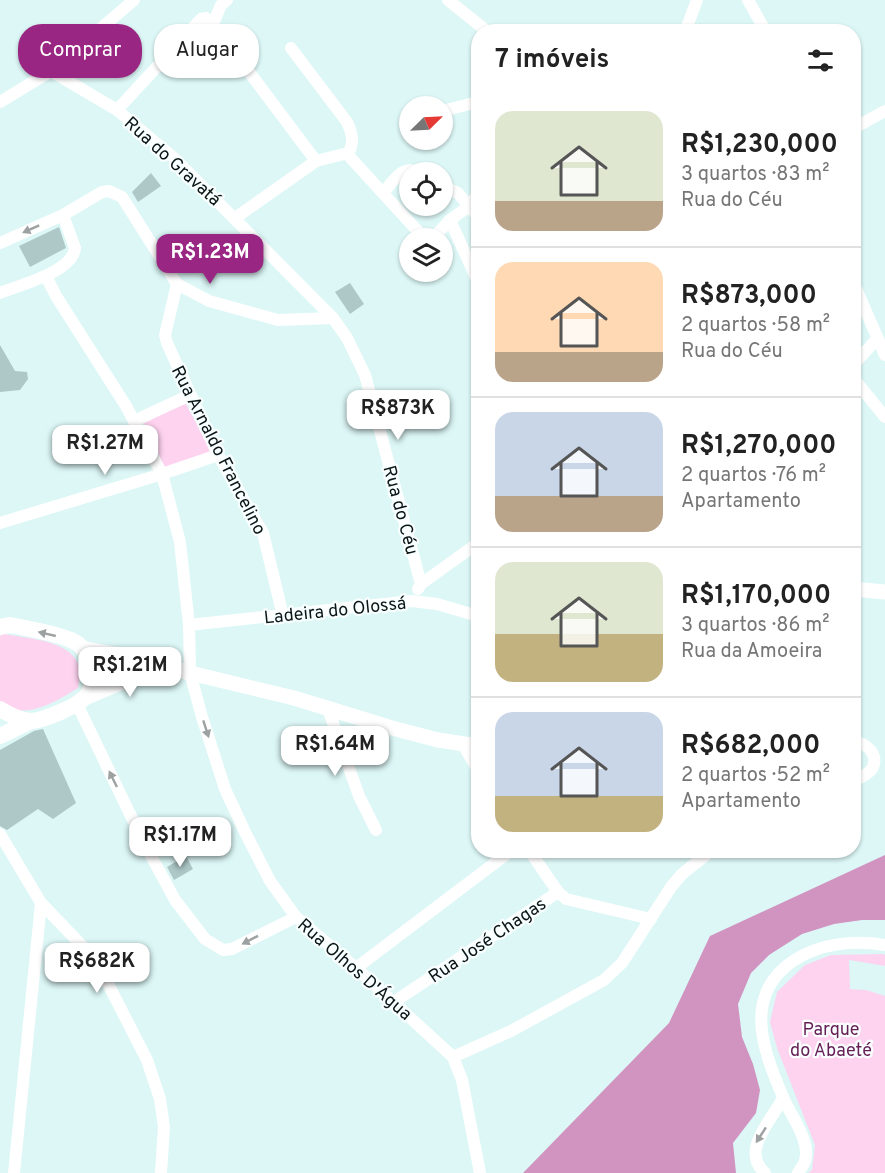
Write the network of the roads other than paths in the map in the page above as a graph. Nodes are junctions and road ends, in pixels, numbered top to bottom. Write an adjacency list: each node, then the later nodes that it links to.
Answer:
1 (134, 0): 8 (street)
2 (227, 0): 7 (street)
3 (448, 0): 4 (street); 9 (street)
4 (454, 0)
5 (697, 0): 10 (street)
6 (748, 0): 11 (street)
7 (207, 22): 18 (street); 22 (street)
8 (106, 24)
9 (478, 24)
10 (688, 24)
11 (762, 24)
12 (291, 48): 21 (street)
13 (39, 78): 15 (street)
14 (63, 78): 18 (street, Rua do Gravatá)
15 (0, 102)
16 (471, 104): 17 (street)
17 (453, 108)
18 (117, 110): 30 (street, Rua do Gravatá)
19 (885, 111): 20 (street)
20 (861, 124)
21 (348, 155): 22 (street); 25 (street)
22 (322, 159): 30 (street)
23 (399, 175): 25 (street)
24 (453, 192): 27 (street)
25 (383, 193): 32 (street)
26 (471, 203): 27 (street)
27 (469, 206): 28 (street); 31 (street)
28 (471, 208)
29 (63, 215): 34 (street, one-way to 34); 36 (street); 37 (street)
30 (235, 218): 40 (street, Rua do Gravatá)
31 (450, 220): 33 (street); 35 (street)
32 (415, 228)
33 (442, 228)
34 (0, 243)
35 (471, 266)
36 (46, 276): 38 (street); 47 (street, Rua Olhos D'Água)
37 (177, 284): 40 (street); 45 (street, Rua Arnaldo Francelino)
38 (0, 293)
39 (861, 301): 41 (street)
40 (333, 318): 52 (street, Rua do Céu)
41 (877, 339): 42 (street); 43 (street)
42 (885, 355)
43 (861, 356)
44 (861, 388): 46 (street)
45 (190, 395): 47 (street); 48 (street, Rua Arnaldo Francelino)
46 (885, 417)
47 (134, 421): 49 (street, Rua Olhos D'Água)
48 (218, 455): 49 (street); 57 (street, Rua Arnaldo Francelino)
49 (162, 474): 50 (street); 59 (street, Rua Olhos D'Água)
50 (0, 523)
51 (471, 548): 52 (street)
52 (421, 584): 55 (street)
53 (861, 590): 54 (street)
54 (885, 592)
55 (412, 601): 56 (street, Ladeira do Olossá); 57 (street, Ladeira do Olossá)
56 (471, 614)
57 (283, 616): 59 (street, Ladeira do Olossá)
58 (3, 621): 60 (main road, one-way to 58)
59 (189, 625): 62 (street, Rua Olhos D'Água)
60 (82, 648): 61 (street); 63 (main road)
61 (163, 665): 62 (street); 63 (street)
62 (190, 673): 65 (street); 80 (street, Rua Olhos D'Água, one-way to 80)
63 (80, 701): 66 (main road); 80 (street, one-way to 63)
64 (0, 709): 66 (main road)
65 (328, 709): 69 (street); 73 (street)
66 (31, 721): 67 (main road)
67 (0, 736)
68 (861, 742): 72 (street)
69 (462, 743): 70 (street); 71 (street)
70 (471, 745)
71 (471, 758)
72 (861, 777)
73 (376, 830)
74 (0, 834): 79 (street)
75 (501, 858): 83 (street)
76 (535, 858): 78 (street)
77 (702, 858): 81 (street)
78 (558, 892): 81 (street, Rua José Chagas); 84 (street, Rua José Chagas)
79 (41, 903): 87 (street); 88 (street)
80 (296, 917): 83 (street, Rua Olhos D'Água)
81 (651, 919): 85 (street)
82 (885, 945): 86 (street)
83 (356, 968): 84 (street, Rua Olhos D'Água)
84 (394, 1002): 85 (street, Rua Olhos D'Água)
85 (453, 1057): 89 (street)
86 (783, 1098): 90 (street, one-way to 90); 91 (street)
87 (14, 1173)
88 (161, 1173)
89 (480, 1173)
90 (765, 1173)
91 (798, 1173)

